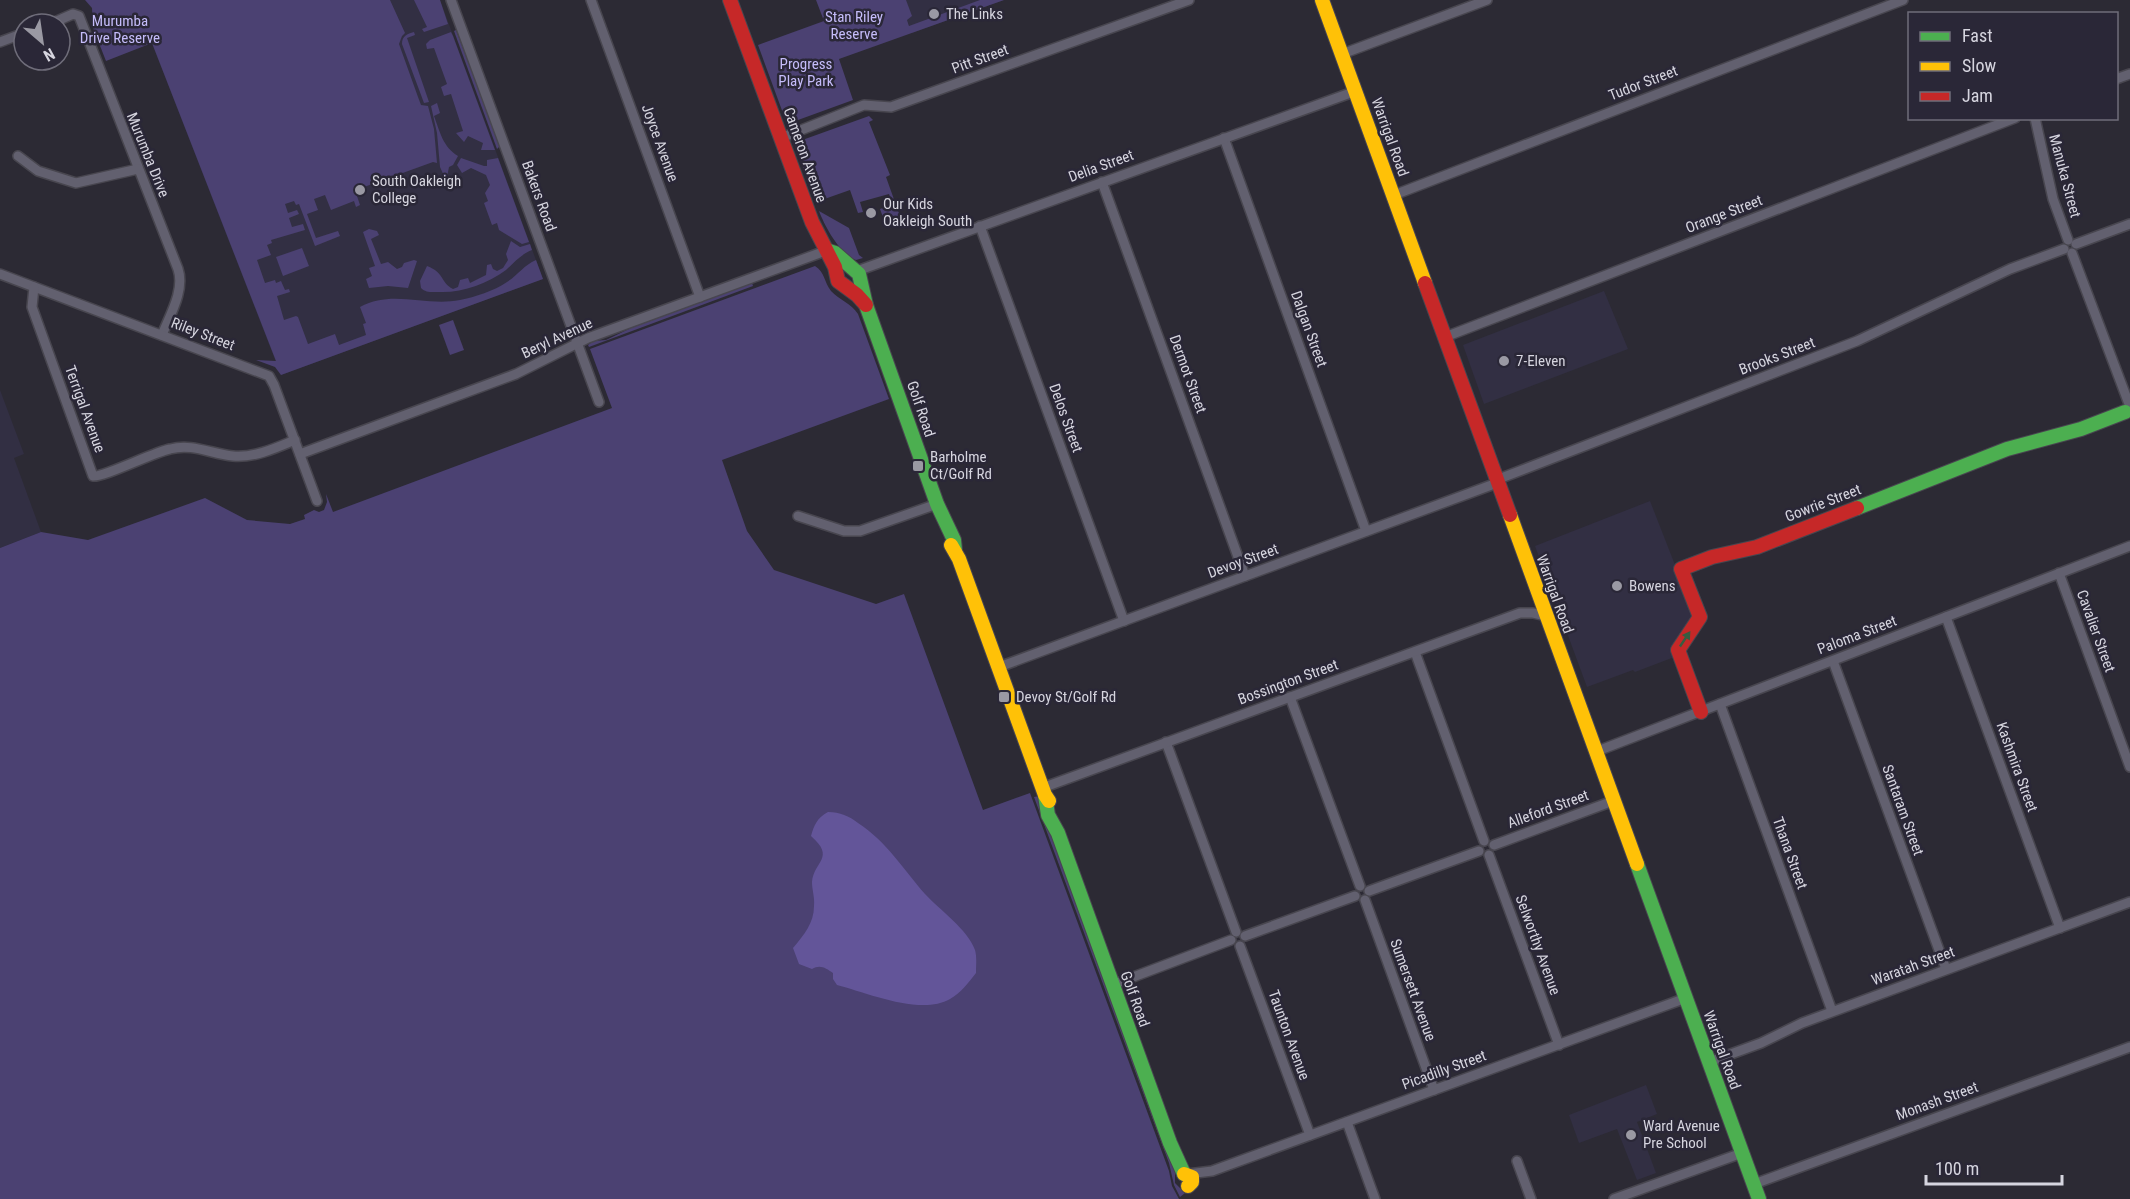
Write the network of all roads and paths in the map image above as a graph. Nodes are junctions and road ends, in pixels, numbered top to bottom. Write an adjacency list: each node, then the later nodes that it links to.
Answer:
1 (451, 0): 32 (street, Bakers Road)
2 (591, 0): 28 (street, Joyce Avenue)
3 (730, 0): 13 (main road, Cameron Avenue)
4 (1189, 0): 13 (street, Pitt Street)
5 (1322, 0): 9 (main road, Warrigal Road)
6 (1487, 0): 9 (street)
7 (1903, 0): 18 (street, Tudor Street)
8 (72, 14): 16 (street, Murumba Drive)
9 (1342, 54): 10 (main road, Warrigal Road)
10 (1356, 91): 14 (street, Delia Street); 18 (main road, Warrigal Road)
11 (2010, 120): 31 (street, Orange Street)
12 (2035, 120): 21 (street, Manuka Street)
13 (781, 138): 22 (main road, Cameron Avenue)
14 (1224, 138): 17 (street, Delia Street); 41 (street, Dalgan Street)
15 (18, 156): 16 (street)
16 (138, 169): 30 (street, Murumba Drive)
17 (1102, 183): 20 (street, Delia Street); 44 (street, Dermot Street)
18 (1394, 195): 31 (main road, Warrigal Road)
19 (2130, 224): 21 (street, Brooks Street)
20 (980, 226): 23 (street, Delia Street); 47 (street, Delos Street)
21 (2070, 247): 34 (street, Manuka Street); 37 (street, Brooks Street)
22 (828, 250): 23 (main road, Cameron Avenue); 25 (main road, Cameron Avenue); 28 (street, Beryl Avenue)
23 (855, 272): 25 (main road); 27 (main road); 29 (main road, Golf Road)
24 (0, 274): 26 (street, Riley Street)
25 (837, 274): 27 (main road, Cameron Avenue)
26 (34, 287): 30 (street, Riley Street); 35 (street, Terrigal Avenue)
27 (845, 287): 29 (main road, Golf Road)
28 (700, 297): 32 (street, Beryl Avenue)
29 (866, 305): 39 (main road, Golf Road)
30 (162, 335): 35 (street, Riley Street)
31 (1444, 337): 37 (main road, Warrigal Road)
32 (578, 344): 33 (street, Bakers Road); 36 (street, Beryl Avenue)
33 (598, 402)
34 (2128, 409): 53 (main road, Gowrie Street, one-way to 34)
35 (295, 440): 36 (street, Riley Street)
36 (300, 454): 38 (street, Riley Street)
37 (1496, 481): 41 (street, Devoy Street); 45 (main road, Warrigal Road)
38 (317, 501)
39 (937, 504): 40 (street); 50 (main road, Golf Road)
40 (798, 516)
41 (1366, 531): 44 (street, Devoy Street)
42 (2130, 546): 43 (street, Paloma Street)
43 (2059, 573): 46 (street, Paloma Street); 56 (street, Cavalier Street)
44 (1245, 576): 47 (street, Devoy Street)
45 (1546, 616): 48 (street, Bossington Street); 55 (main road, Warrigal Road)
46 (1946, 617): 49 (street, Paloma Street); 67 (street, Kashmira Street)
47 (1124, 621): 50 (street, Devoy Street)
48 (1414, 652): 51 (street, Bossington Street); 59 (street)
49 (1833, 661): 52 (street, Paloma Street); 71 (street, Santaram Street)
50 (999, 667): 57 (main road, Golf Road)
51 (1290, 697): 54 (street, Bossington Street); 63 (street)
52 (1720, 704): 53 (street, Paloma Street); 74 (street, Thana Street)
53 (1701, 712): 55 (street, Paloma Street)
54 (1166, 742): 57 (street, Bossington Street); 68 (street)
55 (1595, 752): 58 (main road, Warrigal Road)
56 (2130, 767)
57 (1043, 791): 72 (main road, Golf Road)
58 (1613, 801): 60 (street, Alleford Street); 73 (main road, Warrigal Road)
59 (1484, 841): 60 (street); 61 (street)
60 (1494, 845): 62 (street)
61 (1479, 850): 62 (street); 63 (street)
62 (1489, 855): 75 (street, Selworthy Avenue)
63 (1364, 889): 64 (street); 65 (street)
64 (1355, 896): 65 (street); 69 (street)
65 (1365, 900): 78 (street, Sumersett Avenue)
66 (2130, 902): 67 (street, Waratah Street)
67 (2060, 928): 71 (street, Waratah Street)
68 (1233, 936): 69 (street); 70 (street); 72 (street)
69 (1245, 936): 70 (street)
70 (1240, 946): 80 (street, Taunton Avenue)
71 (1946, 969): 74 (street, Waratah Street)
72 (1112, 985): 83 (main road, Golf Road)
73 (1686, 998): 75 (street, Picadilly Street); 77 (main road, Warrigal Road)
74 (1833, 1011): 77 (street, Waratah Street)
75 (1559, 1045): 78 (street, Picadilly Street)
76 (2130, 1047): 84 (street, Monash Street)
77 (1709, 1062): 81 (main road, Warrigal Road)
78 (1434, 1090): 79 (street, Picadilly Street)
79 (1347, 1122): 80 (street, Picadilly Street); 85 (street)
80 (1310, 1135): 83 (street, Picadilly Street)
81 (1742, 1153): 84 (main road, Warrigal Road); 87 (street)
82 (1517, 1161): 86 (street)
83 (1189, 1184)
84 (1754, 1184): 88 (main road, Warrigal Road)
85 (1375, 1199)
86 (1531, 1199)
87 (1614, 1199)
88 (1759, 1199)

